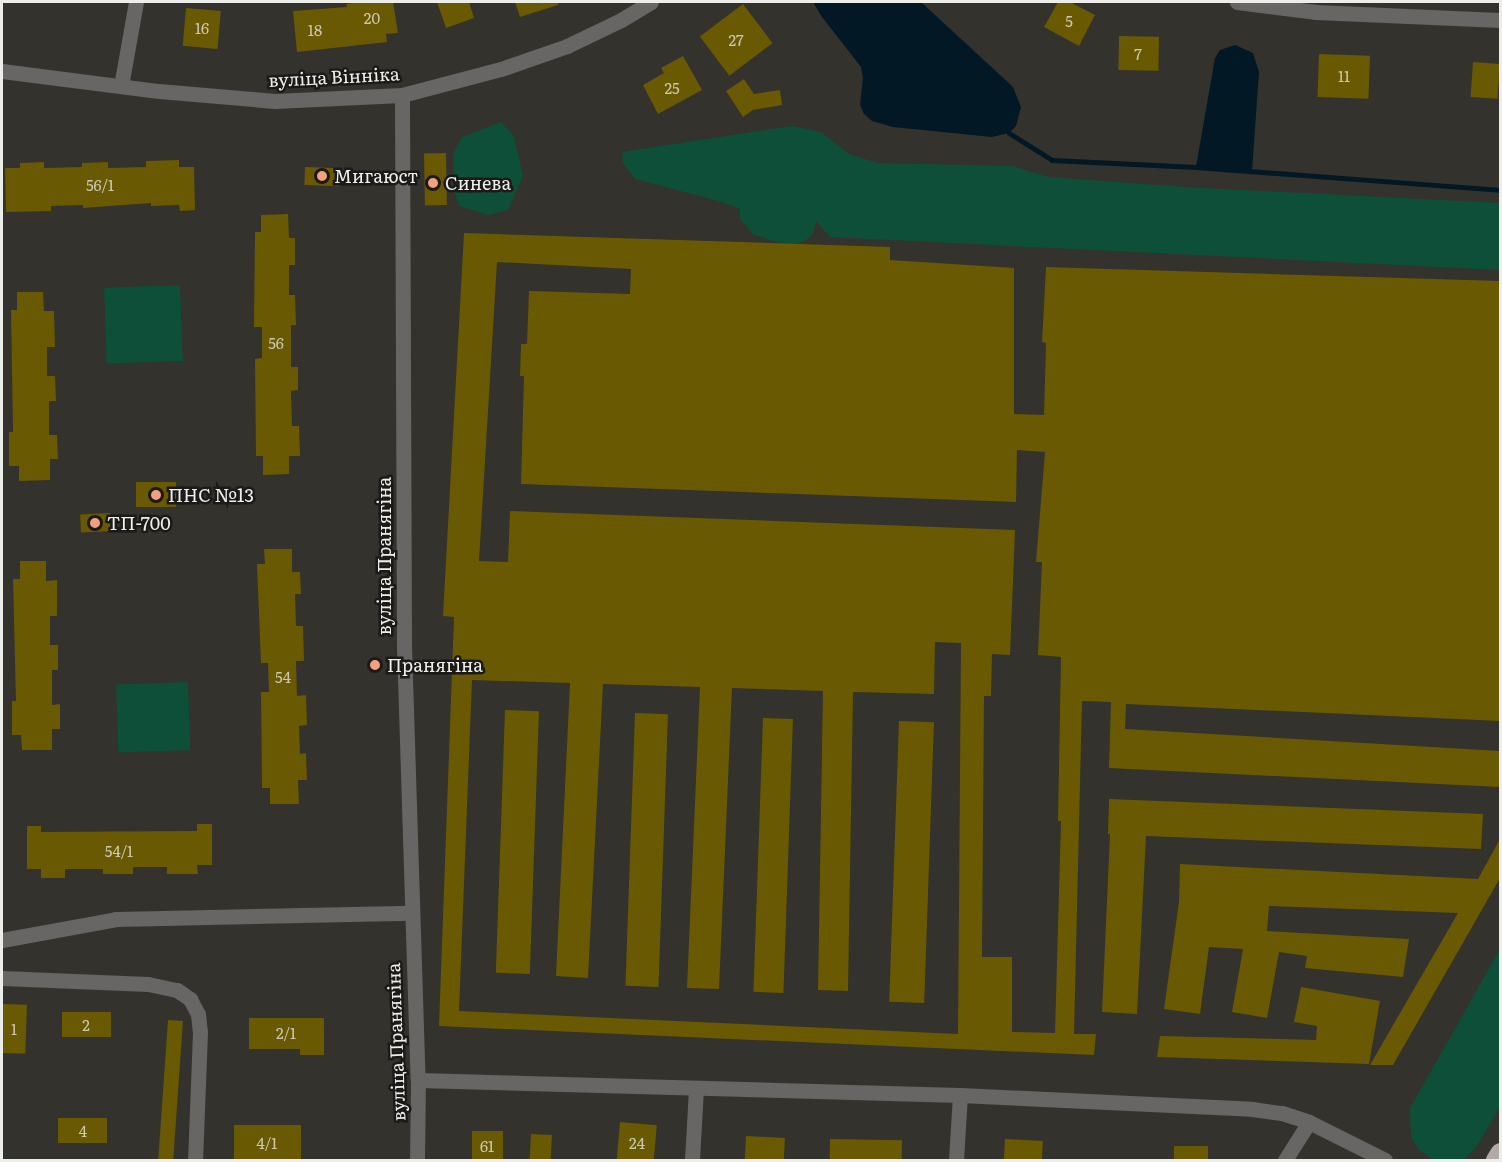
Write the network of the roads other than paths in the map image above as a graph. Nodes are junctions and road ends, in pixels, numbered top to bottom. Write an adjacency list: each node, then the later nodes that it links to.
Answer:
1 (136, 2): 6 (street)
2 (651, 2): 7 (street, вуліца Вінніка)
3 (1237, 2): 4 (street)
4 (1500, 20)
5 (2, 71): 6 (street, вуліца Вінніка)
6 (121, 86): 7 (street, вуліца Вінніка)
7 (402, 95): 8 (street, вуліца Пранягіна)
8 (412, 914): 9 (street); 11 (street, вуліца Пранягіна)
9 (2, 940)
10 (2, 978): 16 (street)
11 (418, 1080): 12 (street); 17 (street, вуліца Пранягіна)
12 (696, 1088): 13 (street); 18 (street)
13 (960, 1095): 14 (street); 19 (street)
14 (1309, 1122): 20 (street); 21 (street)
15 (1500, 1152): 22 (highway)
16 (195, 1161)
17 (417, 1161)
18 (692, 1161)
19 (956, 1161)
20 (1285, 1161)
21 (1385, 1161)
22 (1495, 1161)

